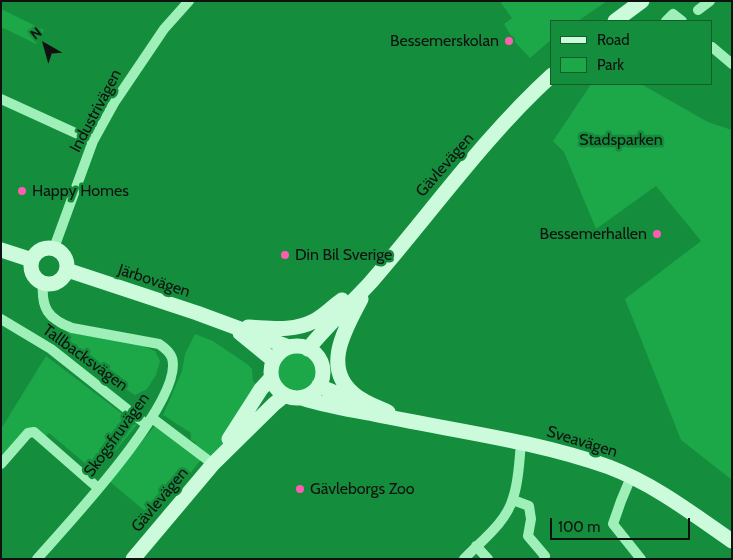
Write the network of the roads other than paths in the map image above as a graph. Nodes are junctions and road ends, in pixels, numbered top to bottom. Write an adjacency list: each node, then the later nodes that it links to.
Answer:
1 (189, 1): 12 (street, Industrivägen)
2 (642, 1): 5 (main road)
3 (710, 1): 4 (street)
4 (698, 10)
5 (616, 20)
6 (667, 20): 7 (street)
7 (681, 20)
8 (713, 48): 9 (street)
9 (732, 64)
10 (550, 77): 17 (main road, Gävlevägen)
11 (1, 99): 12 (street)
12 (93, 142): 13 (street, Industrivägen)
13 (54, 248): 15 (main road); 16 (main road)
14 (1, 250): 15 (main road)
15 (32, 260): 18 (main road)
16 (67, 270): 18 (main road); 20 (main road, Järbovägen)
17 (371, 282): 20 (main road); 22 (main road, Gävlevägen); 24 (main road, Gävlevägen); 30 (main road)
18 (43, 283): 29 (street, Skogsfruvägen)
19 (1, 319): 29 (street, Tallbacksvägen)
20 (231, 326): 21 (main road, Järbovägen); 23 (main road, Järbovägen)
21 (289, 347): 22 (main road); 23 (main road)
22 (308, 348): 24 (main road)
23 (273, 360): 25 (main road)
24 (322, 367): 26 (main road, Gävlevägen)
25 (271, 378): 27 (main road); 33 (main road, Gävlevägen)
26 (319, 385): 28 (main road); 30 (main road, Sveavägen)
27 (284, 396): 28 (main road); 33 (main road, Gävlevägen)
28 (302, 398): 30 (main road, Sveavägen)
29 (150, 421): 33 (street, Tallbacksvägen); 35 (street, Skogsfruvägen)
30 (405, 421): 31 (main road, Sveavägen)
31 (521, 444): 34 (main road, Sveavägen); 36 (street)
32 (1, 464): 35 (street)
33 (213, 464): 40 (main road, Gävlevägen)
34 (632, 477): 37 (main road, Sveavägen); 44 (street)
35 (98, 488): 39 (street, Skogsfruvägen)
36 (513, 500): 38 (street); 43 (street)
37 (732, 542)
38 (476, 546): 41 (street); 42 (street)
39 (37, 559)
40 (133, 559)
41 (464, 559)
42 (488, 559)
43 (544, 559)
44 (641, 559)

